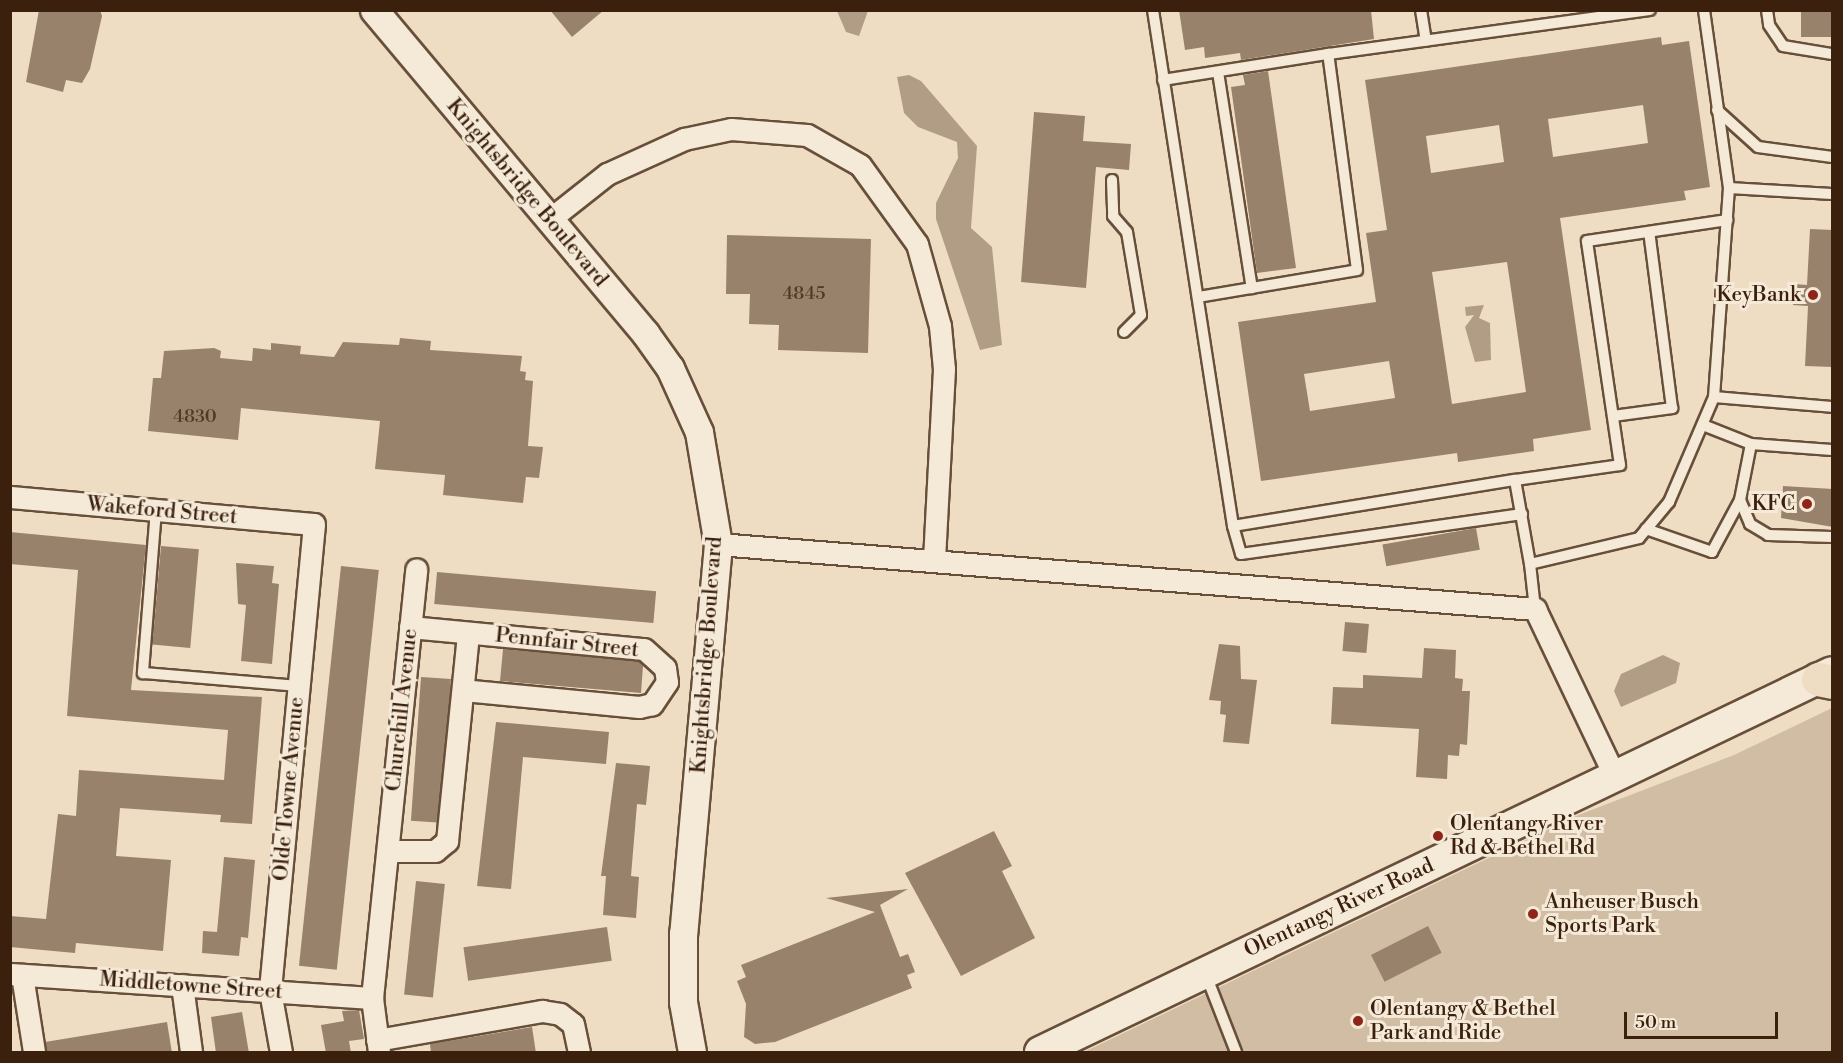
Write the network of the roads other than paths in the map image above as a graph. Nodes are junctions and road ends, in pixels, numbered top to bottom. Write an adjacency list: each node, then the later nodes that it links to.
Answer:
1 (374, 10): 17 (street, Knightsbridge Boulevard)
2 (1153, 10): 11 (lane)
3 (1421, 10): 7 (lane)
4 (1650, 10): 7 (lane)
5 (1704, 10): 12 (lane)
6 (1767, 10): 9 (lane)
7 (1426, 41): 8 (lane)
8 (1328, 54): 10 (lane); 20 (lane)
9 (1833, 54)
10 (1218, 72): 11 (lane); 20 (lane)
11 (1164, 80): 21 (lane)
12 (1717, 111): 13 (lane); 15 (lane)
13 (1833, 157)
14 (1112, 180): 22 (lane)
15 (1729, 188): 16 (lane); 18 (lane)
16 (1833, 194)
17 (550, 219): 38 (street, Knightsbridge Boulevard); 39 (street)
18 (1727, 220): 19 (lane); 23 (lane)
19 (1649, 232): 25 (lane); 25 (lane)
20 (1252, 288): 21 (lane)
21 (1198, 297): 35 (lane)
22 (1124, 332)
23 (1714, 397): 24 (lane); 26 (lane)
24 (1833, 407)
25 (1613, 416): 29 (lane)
26 (1703, 425): 27 (lane); 36 (lane)
27 (1751, 444): 28 (lane); 31 (lane)
28 (1833, 450)
29 (1515, 480): 33 (lane); 35 (lane)
30 (10, 497): 32 (street, Wakeford Street)
31 (1740, 500): 36 (lane); 37 (lane)
32 (156, 510): 34 (street, Wakeford Street); 46 (lane)
33 (1522, 514): 35 (lane); 40 (lane)
34 (314, 524): 46 (street, Olde Towne Avenue)
35 (1233, 526)
36 (1646, 529): 40 (lane)
37 (1833, 537)
38 (718, 544): 39 (street); 60 (street, Knightsbridge Boulevard)
39 (934, 561): 42 (street)
40 (1530, 564): 42 (lane)
41 (416, 569): 43 (street, Churchill Avenue)
42 (1535, 609): 48 (street)
43 (410, 627): 44 (street, Pennfair Street); 49 (street, Churchill Avenue)
44 (468, 633): 47 (street); 47 (street, Pennfair Street)
45 (1828, 678): 48 (main road, Olentangy River Road)
46 (299, 686): 53 (street, Olde Towne Avenue)
47 (465, 690): 49 (street)
48 (1615, 777): 50 (main road, Olentangy River Road)
49 (388, 851): 54 (street, Churchill Avenue)
50 (1205, 972): 61 (main road, Olentangy River Road); 62 (lane)
51 (16, 975): 52 (street, Middletowne Street); 56 (street)
52 (182, 986): 53 (street, Middletowne Street); 57 (street)
53 (270, 992): 54 (street, Middletowne Street); 58 (street, Olde Towne Avenue)
54 (372, 998): 55 (street, Churchill Avenue)
55 (378, 1046): 59 (street)
56 (34, 1053)
57 (192, 1053)
58 (280, 1053)
59 (579, 1053)
60 (693, 1053)
61 (1040, 1053)
62 (1236, 1053)

